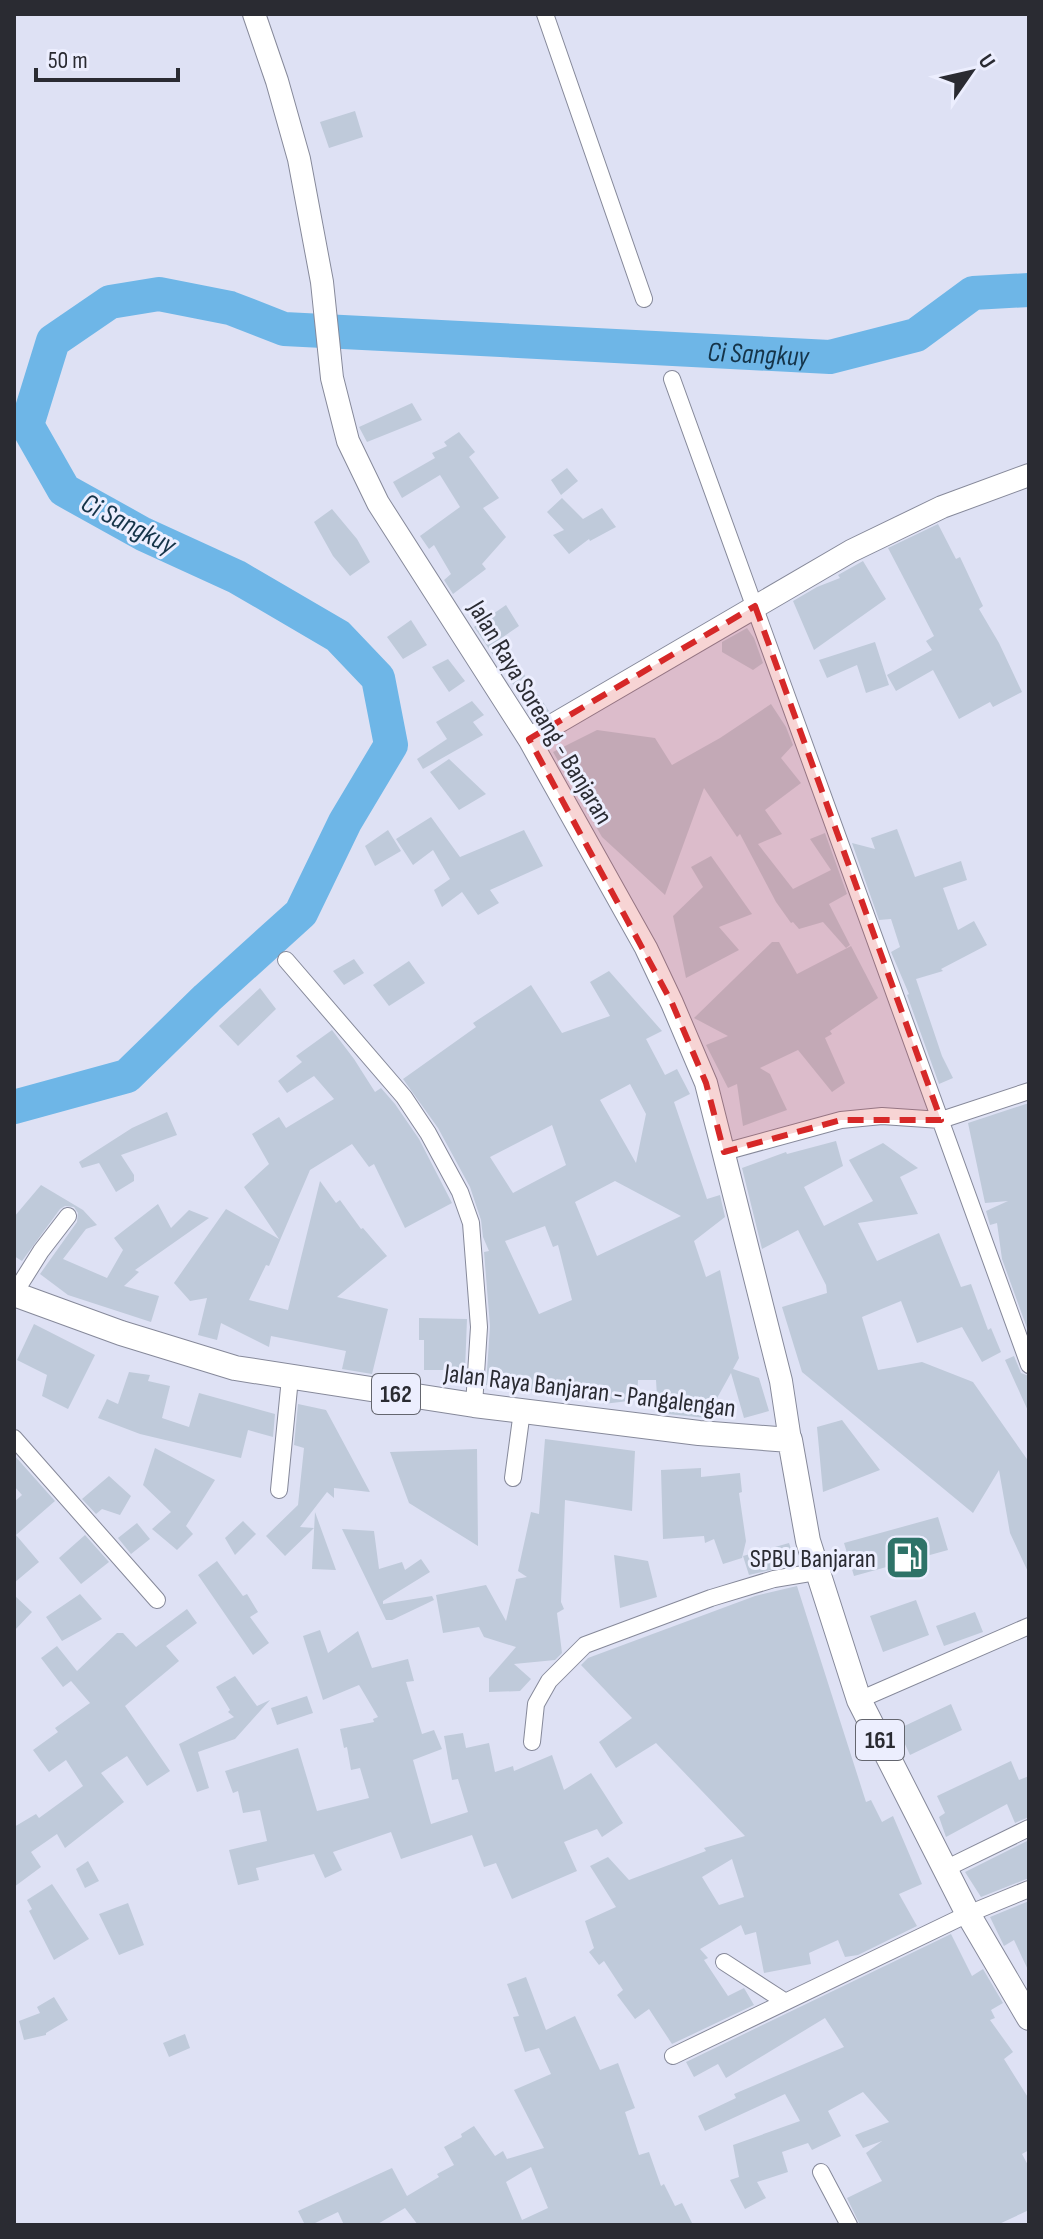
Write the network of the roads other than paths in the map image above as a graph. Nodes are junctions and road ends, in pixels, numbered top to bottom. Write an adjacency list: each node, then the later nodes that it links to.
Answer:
1 (254, 14): 7 (main road, Jalan Raya Soreang - Banjaran / 161)
2 (545, 14): 3 (street)
3 (644, 299)
4 (672, 379): 6 (street)
5 (1029, 475): 6 (main road)
6 (755, 606): 7 (main road); 10 (street)
7 (529, 739): 11 (main road, Jalan Raya Soreang - Banjaran / 161)
8 (286, 960): 16 (street)
9 (1029, 1091): 10 (street)
10 (941, 1120): 11 (street); 14 (street)
11 (724, 1152): 19 (main road, Jalan Raya Soreang - Banjaran / 161)
12 (68, 1216): 13 (street)
13 (14, 1294): 15 (main road, Jalan Raya Banjaran - Pangalengan / 162)
14 (1029, 1365)
15 (290, 1378): 16 (main road, Jalan Raya Banjaran - Pangalengan / 162); 21 (street)
16 (474, 1405): 17 (main road, Jalan Raya Banjaran - Pangalengan / 162)
17 (522, 1411): 19 (main road, Jalan Raya Banjaran - Pangalengan / 162); 20 (street)
18 (14, 1438): 23 (street)
19 (790, 1440): 22 (main road, 161)
20 (513, 1478)
21 (279, 1490)
22 (816, 1572): 25 (main road, 161); 26 (street)
23 (157, 1600)
24 (1029, 1626): 25 (street)
25 (859, 1700): 28 (main road, 161)
26 (532, 1742)
27 (1029, 1828): 28 (street)
28 (945, 1869): 30 (main road, 161)
29 (1029, 1889): 30 (street)
30 (968, 1914): 32 (street); 33 (main road, 161)
31 (724, 1962): 32 (street)
32 (784, 2001): 34 (street)
33 (1029, 2018)
34 (673, 2056)
35 (821, 2172): 36 (street)
36 (849, 2225)

